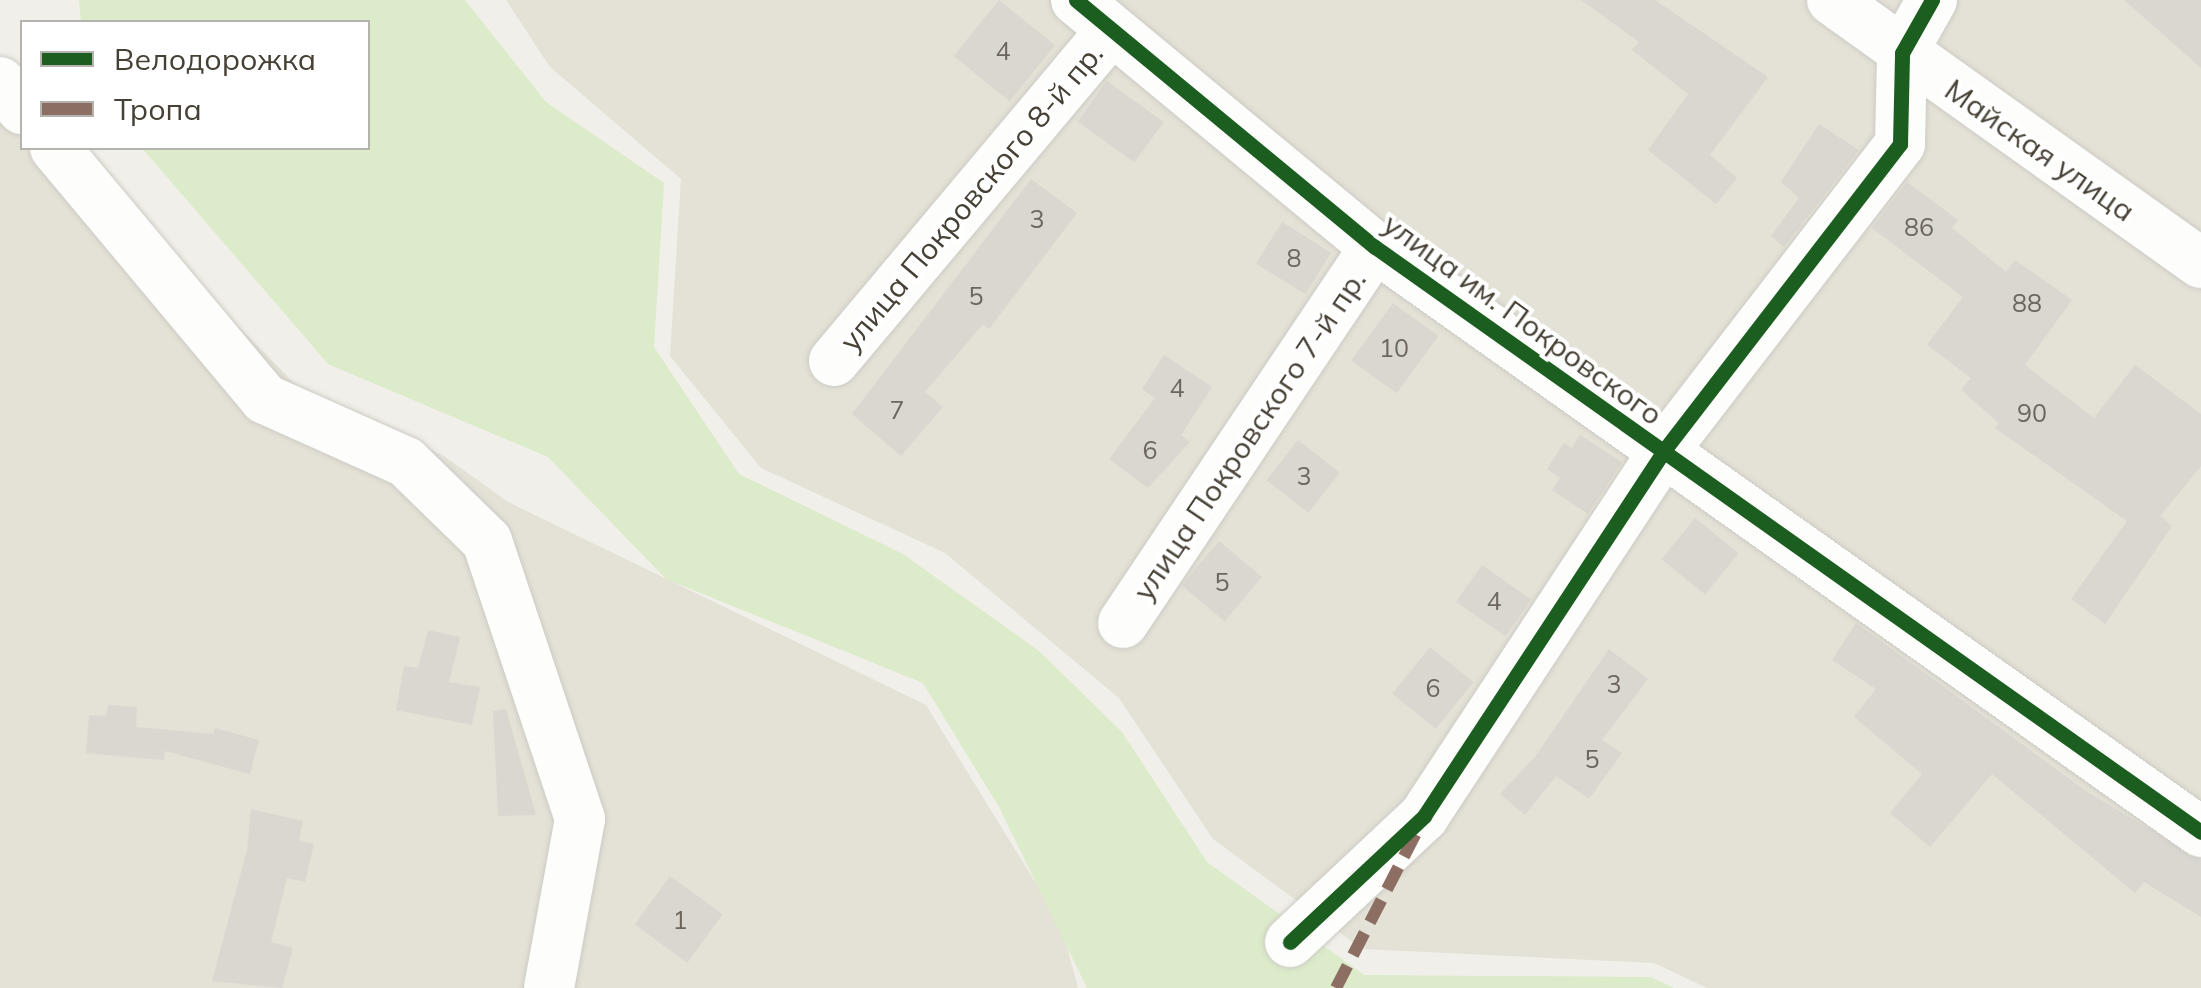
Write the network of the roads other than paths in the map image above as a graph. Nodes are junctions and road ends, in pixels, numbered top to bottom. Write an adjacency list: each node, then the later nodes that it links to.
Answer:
1 (1832, 0): 4 (street, Майская улица)
2 (1932, 0): 4 (street)
3 (1092, 16): 8 (street, улица им. Покровского); 10 (street, улица Покровского 8-й пр.)
4 (1902, 54): 9 (street, Майская улица); 11 (street)
5 (0, 82): 6 (street)
6 (20, 107)
7 (57, 150): 15 (street)
8 (1375, 247): 11 (street, улица им. Покровского); 12 (street, улица Покровского 7-й пр.)
9 (2201, 263)
10 (834, 361)
11 (1658, 459): 13 (street, улица им. Покровского); 14 (street)
12 (1123, 623)
13 (2201, 832)
14 (1290, 942)
15 (549, 988)

